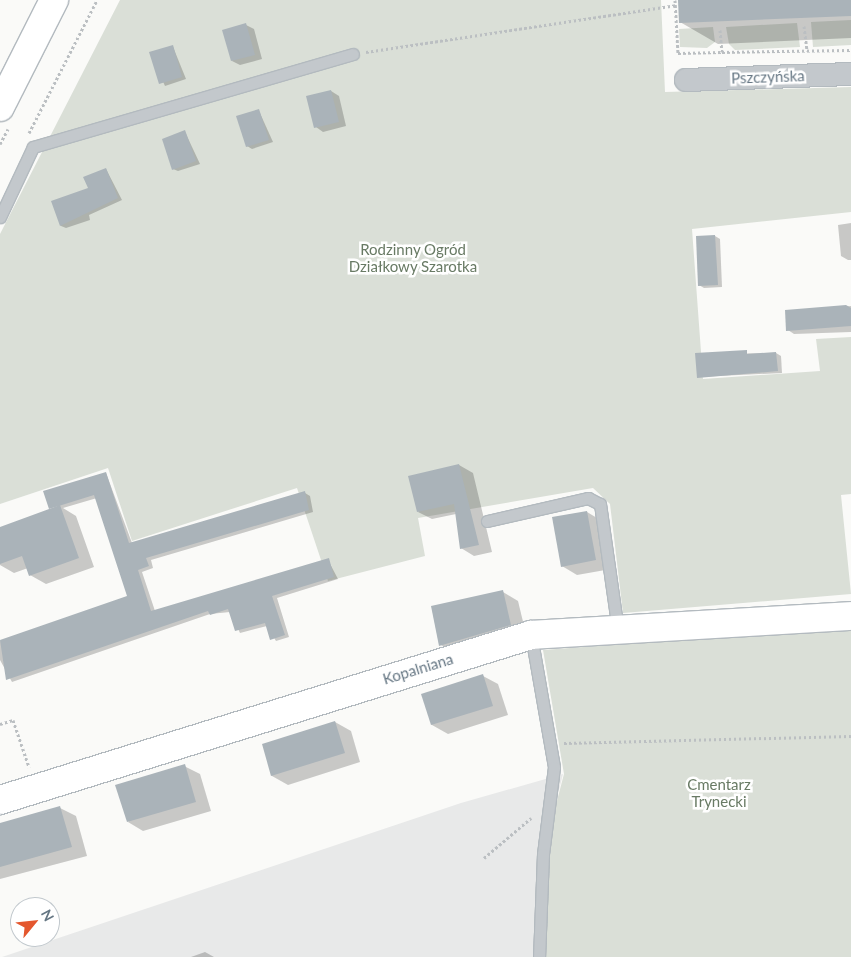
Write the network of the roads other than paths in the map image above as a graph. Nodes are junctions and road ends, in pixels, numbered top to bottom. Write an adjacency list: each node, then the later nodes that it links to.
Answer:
1 (54, 0): 5 (street)
2 (353, 54): 6 (lane)
3 (851, 74): 4 (street, Pszczyńska)
4 (686, 80)
5 (0, 107)
6 (0, 217)
7 (487, 521): 9 (lane)
8 (851, 616): 9 (street, Kopalniana)
9 (618, 633): 10 (street, Kopalniana)
10 (531, 635): 11 (street, Kopalniana); 12 (lane)
11 (0, 800)
12 (539, 957)

